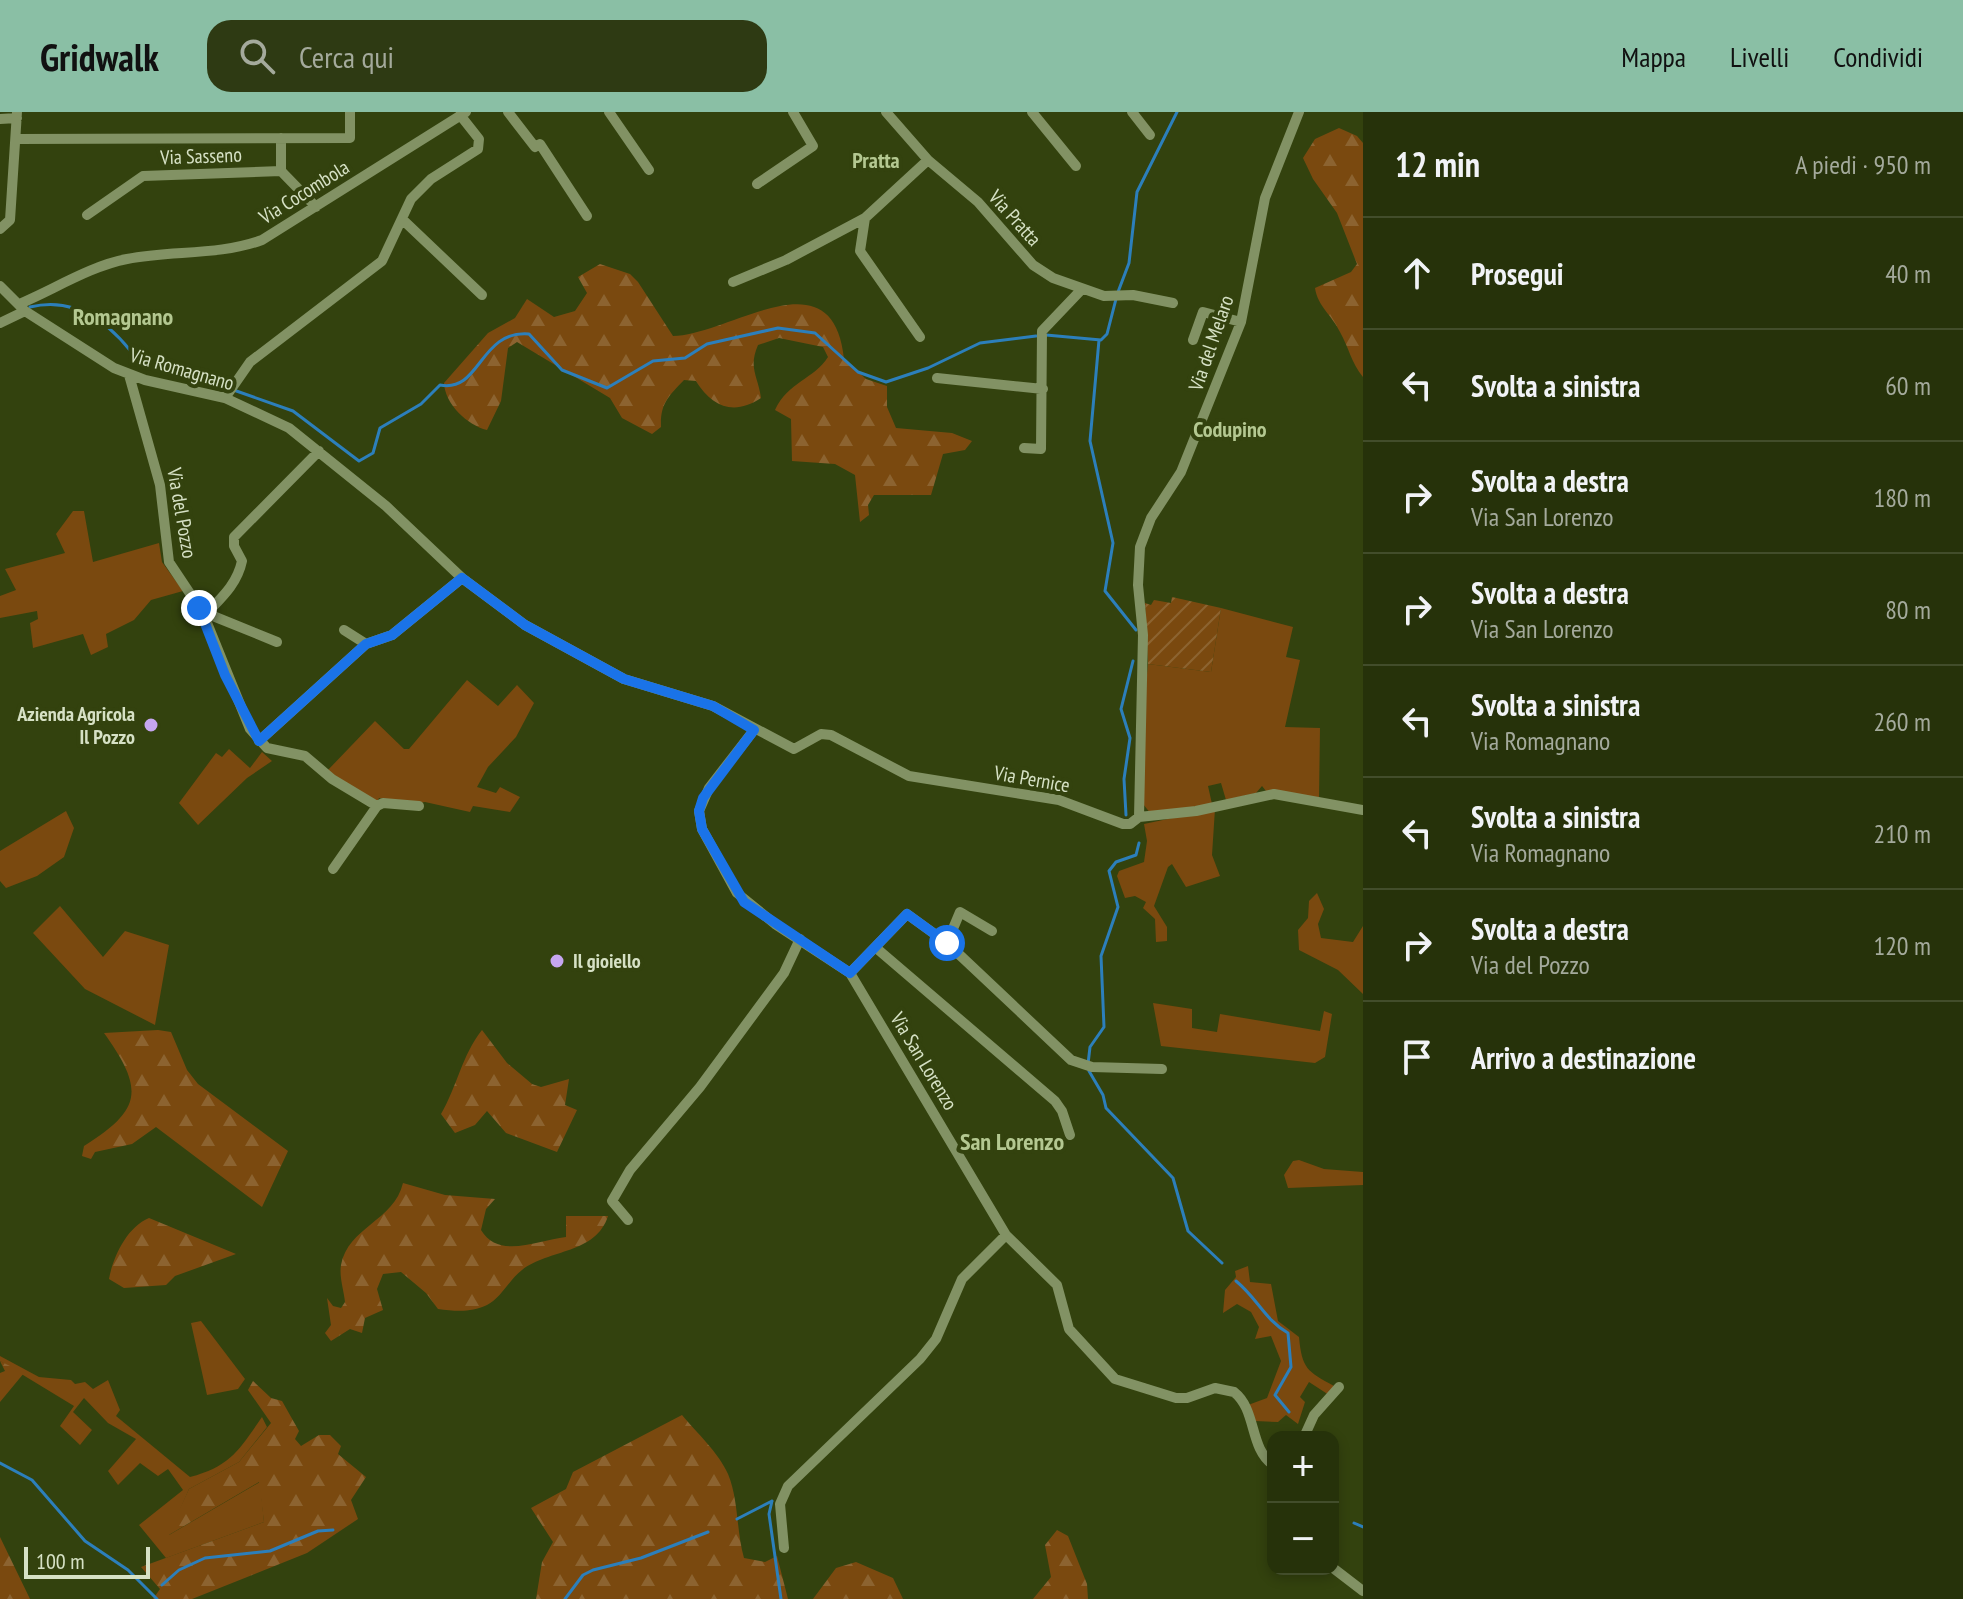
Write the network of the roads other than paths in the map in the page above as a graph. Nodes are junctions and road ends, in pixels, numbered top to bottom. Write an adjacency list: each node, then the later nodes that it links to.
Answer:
1 (350, 112): 13 (street)
2 (508, 112): 22 (street)
3 (609, 112): 17 (street)
4 (793, 112): 19 (street)
5 (886, 112): 15 (street, Via Pratta)
6 (1032, 112): 16 (street)
7 (1132, 112): 12 (street)
8 (1299, 112): 32 (street, Via del Melaro)
9 (463, 114): 20 (street, Via Cocombola); 24 (street, Via Cocombola)
10 (17, 115): 11 (street); 14 (street)
11 (0, 119)
12 (1150, 135)
13 (281, 138): 14 (street); 18 (street)
14 (18, 139): 25 (street)
15 (928, 160): 23 (street); 28 (street, Via Pratta)
16 (1076, 166)
17 (649, 170)
18 (281, 171): 20 (street); 21 (street, Via Sasseno)
19 (757, 184)
20 (316, 207): 31 (street, Via Cocombola)
21 (87, 215)
22 (587, 216)
23 (865, 218): 26 (street); 34 (street)
24 (403, 220): 29 (street); 39 (street, Via Cocombola)
25 (0, 229)
26 (733, 282)
27 (0, 286): 31 (street, Via Romagnano)
28 (1082, 289): 30 (street, Via Pratta); 38 (street)
29 (482, 295)
30 (1173, 303)
31 (22, 308): 33 (street, Via Cocombola); 36 (street, Via Romagnano)
32 (1241, 322): 35 (street); 52 (street, Via del Melaro)
33 (0, 323)
34 (920, 337)
35 (1193, 340)
36 (129, 375): 39 (street, Via Romagnano); 43 (street, Via del Pozzo)
37 (937, 378): 38 (street)
38 (1043, 389): 40 (street)
39 (229, 393): 41 (street, Via Romagnano)
40 (1024, 448)
41 (319, 451): 42 (street, Via Romagnano); 43 (street)
42 (462, 578): 46 (street); 47 (street, Via Romagnano)
43 (204, 616): 45 (street); 48 (street, Via del Pozzo)
44 (344, 630): 46 (street)
45 (277, 642)
46 (366, 644): 48 (street)
47 (754, 730): 52 (street, Via Pernice); 55 (street, Via San Lorenzo)
48 (259, 741): 49 (street)
49 (377, 806): 50 (street); 53 (street)
50 (419, 806)
51 (1363, 810): 52 (street, Via Pernice)
52 (1137, 819)
53 (333, 869)
54 (992, 931): 56 (street)
55 (800, 939): 58 (street, Via San Lorenzo); 61 (street)
56 (947, 943): 57 (street); 59 (street)
57 (875, 947): 58 (street); 60 (street)
58 (850, 973): 62 (street, Via San Lorenzo)
59 (1162, 1069)
60 (1070, 1135)
61 (628, 1220)
62 (1006, 1235): 65 (street, Via San Lorenzo); 66 (street)
63 (1339, 1387): 64 (street)
64 (1306, 1431)
65 (1267, 1460)
66 (784, 1548)
67 (1339, 1573): 68 (street)
68 (1363, 1591)

